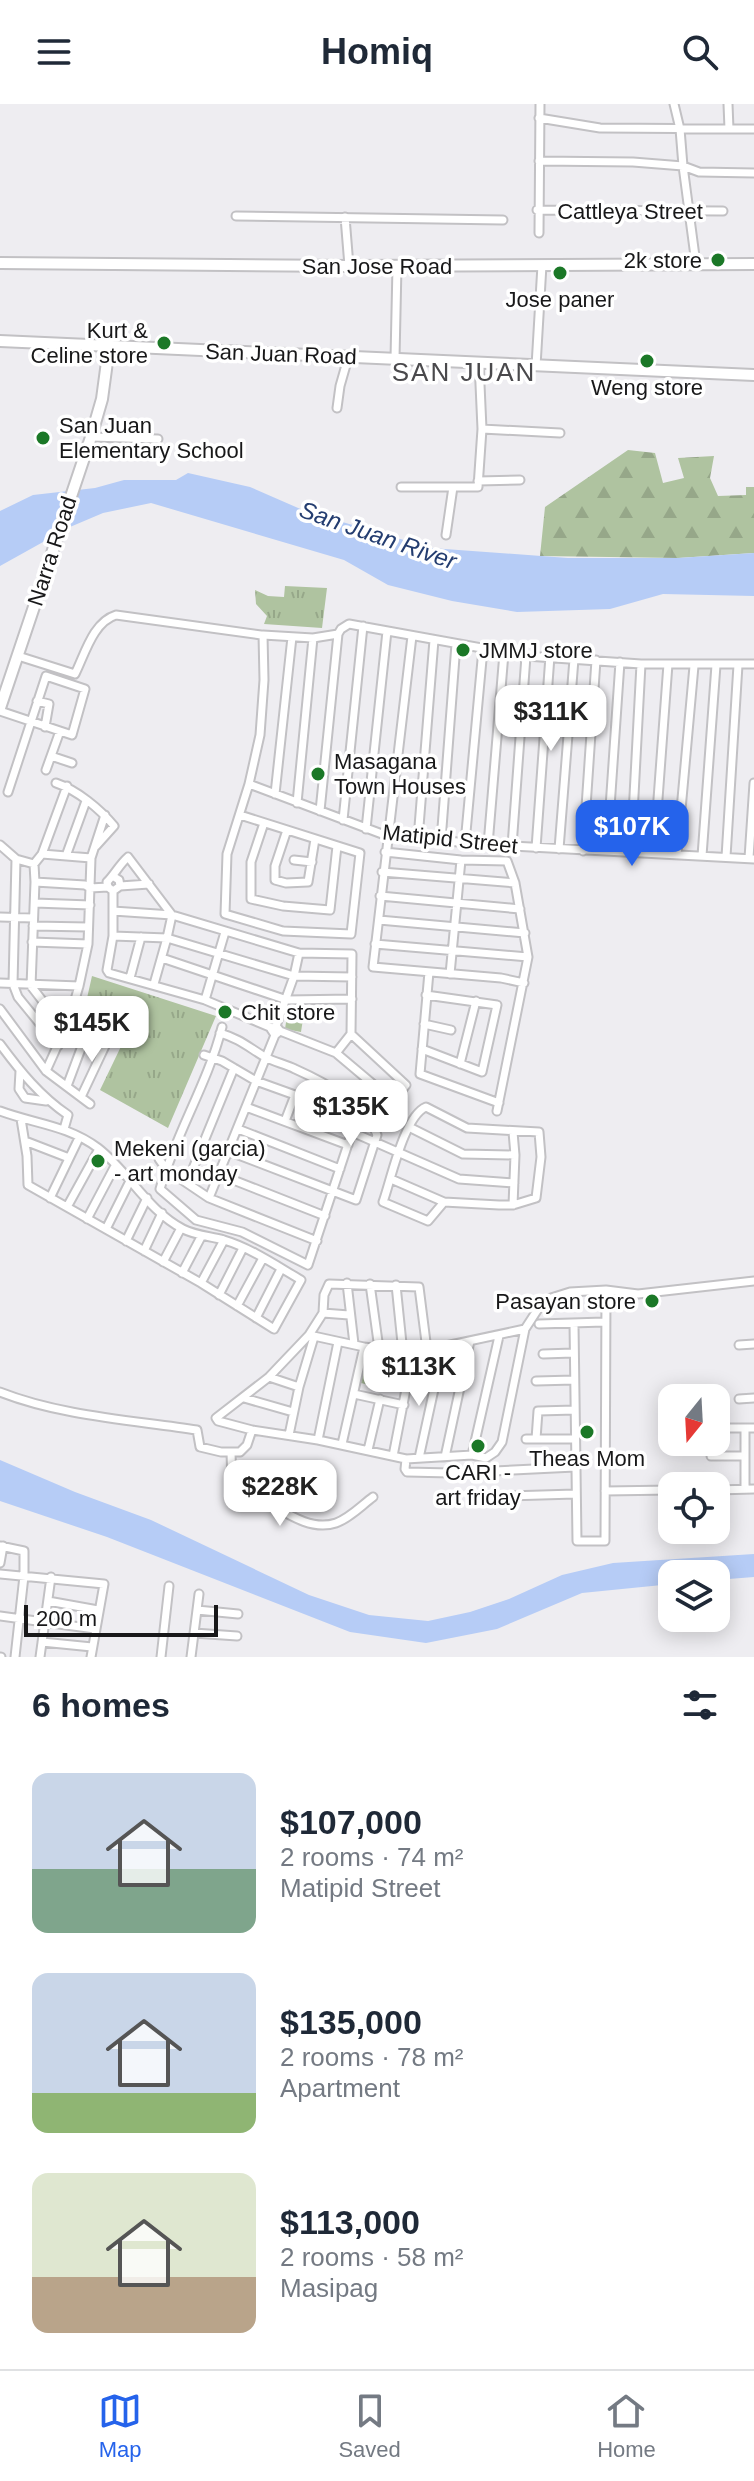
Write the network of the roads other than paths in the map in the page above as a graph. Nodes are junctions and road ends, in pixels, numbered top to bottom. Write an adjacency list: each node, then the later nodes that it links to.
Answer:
1 (540, 104): 4 (street)
2 (674, 104): 5 (street)
3 (728, 104): 6 (street)
4 (539, 118): 5 (street); 8 (street)
5 (680, 129): 6 (street); 9 (street)
6 (729, 129): 7 (street)
7 (754, 129)
8 (539, 161): 9 (street); 11 (street)
9 (683, 166): 10 (street); 13 (street)
10 (754, 173)
11 (537, 210): 13 (street, Cattleya Street); 17 (street)
12 (723, 211): 13 (street, Cattleya Street)
13 (690, 212): 19 (street)
14 (236, 216): 15 (street)
15 (345, 217): 16 (street); 22 (street)
16 (503, 220)
17 (539, 233)
18 (0, 263): 22 (main road, San Jose Road)
19 (696, 264): 20 (main road, San Jose Road); 21 (main road, San Jose Road)
20 (754, 264)
21 (542, 265): 23 (main road, San Jose Road); 29 (street)
22 (349, 266): 23 (main road, San Jose Road)
23 (397, 266): 27 (street)
24 (0, 341): 25 (main road, San Juan Road)
25 (109, 347): 26 (main road, San Juan Road); 34 (main road, Narra Road)
26 (348, 358): 27 (main road, San Juan Road); 31 (street)
27 (395, 358): 28 (main road, San Juan Road)
28 (479, 362): 29 (main road, San Juan Road); 32 (street)
29 (536, 366): 30 (main road, San Juan Road)
30 (754, 375)
31 (337, 408)
32 (482, 429): 33 (street); 37 (street)
33 (560, 433)
34 (91, 437): 35 (street); 52 (main road, Narra Road)
35 (158, 439)
36 (520, 480): 37 (street)
37 (478, 481): 39 (street)
38 (401, 487): 39 (street)
39 (453, 487): 40 (street)
40 (446, 535)
41 (363, 626): 42 (street); 43 (street); 82 (street)
42 (387, 631): 45 (street); 84 (street)
43 (338, 634): 47 (street); 80 (street)
44 (261, 635): 52 (street)
45 (412, 636): 48 (street); 86 (street)
46 (292, 637): 47 (street); 74 (street); 77 (street)
47 (313, 638): 79 (street)
48 (434, 640): 49 (street); 88 (street)
49 (456, 644): 50 (street); 89 (street)
50 (483, 649): 51 (street); 90 (street)
51 (504, 653): 53 (street); 92 (street)
52 (18, 656): 65 (main road, Narra Road)
53 (526, 656): 54 (street); 94 (street)
54 (550, 656): 55 (street); 95 (street)
55 (574, 659): 56 (street); 96 (street)
56 (596, 660): 57 (street); 97 (street)
57 (620, 662): 58 (street); 98 (street)
58 (641, 664): 59 (street); 100 (street)
59 (668, 664): 63 (street); 101 (street)
60 (754, 664): 62 (street)
61 (716, 665): 62 (street); 63 (street); 105 (street)
62 (738, 665): 106 (street)
63 (694, 666): 103 (street)
64 (37, 701): 66 (street); 67 (street); 68 (street)
65 (0, 710): 66 (street)
66 (30, 722): 67 (street); 76 (street)
67 (45, 727): 68 (street)
68 (60, 731): 69 (street)
69 (51, 756): 70 (street); 71 (street)
70 (72, 763)
71 (46, 770)
72 (56, 783): 75 (street)
73 (754, 783): 108 (street)
74 (249, 784): 77 (street, Matipid Street); 81 (street)
75 (67, 786): 78 (street); 102 (street)
76 (8, 792)
77 (275, 794): 79 (street, Matipid Street)
78 (86, 801): 104 (street); 107 (street)
79 (297, 803): 80 (street, Matipid Street)
80 (320, 811): 82 (street, Matipid Street)
81 (240, 815): 83 (street); 93 (street)
82 (343, 820): 84 (street, Matipid Street)
83 (264, 823): 85 (street); 93 (street)
84 (366, 829): 86 (street, Matipid Street)
85 (287, 830): 87 (street); 112 (street)
86 (390, 837): 88 (street, Matipid Street); 99 (street)
87 (315, 839): 93 (street); 112 (street)
88 (418, 839): 89 (street, Matipid Street)
89 (441, 841): 90 (street, Matipid Street)
90 (465, 843): 92 (street, Matipid Street)
91 (0, 845): 109 (street)
92 (488, 845): 94 (street, Matipid Street)
93 (337, 846)
94 (512, 846): 95 (street, Matipid Street)
95 (536, 848): 96 (street, Matipid Street)
96 (559, 849): 97 (street, Matipid Street)
97 (583, 851): 98 (street, Matipid Street)
98 (607, 851): 100 (street, Matipid Street)
99 (385, 852): 111 (street); 114 (street)
100 (631, 852): 101 (street, Matipid Street)
101 (654, 853): 103 (street, Matipid Street)
102 (42, 854): 104 (street); 113 (street)
103 (677, 854): 105 (street, Matipid Street)
104 (66, 856): 107 (street)
105 (702, 856): 106 (street, Matipid Street)
106 (726, 857): 108 (street, Matipid Street)
107 (91, 858): 119 (street)
108 (752, 858)
109 (16, 859): 113 (street); 129 (street)
110 (294, 860): 112 (street)
111 (461, 860): 115 (street); 117 (street)
112 (312, 862)
113 (34, 864): 116 (street)
114 (382, 872): 115 (street); 121 (street)
115 (458, 878): 117 (street); 123 (street)
116 (35, 882): 119 (street); 122 (street)
117 (515, 883): 125 (street)
118 (149, 884): 120 (street); 120 (street); 127 (street)
119 (88, 885): 120 (street); 124 (street)
120 (112, 885): 126 (street)
121 (380, 896): 123 (street); 130 (street)
122 (35, 903): 124 (street); 131 (street)
123 (457, 904): 125 (street); 133 (street)
124 (90, 905): 132 (street)
125 (520, 909): 135 (street)
126 (113, 911): 127 (street); 136 (street)
127 (172, 915): 134 (street); 138 (street)
128 (0, 917): 129 (street)
129 (14, 917): 131 (street); 155 (street)
130 (379, 920): 133 (street); 141 (street)
131 (33, 922): 132 (street); 139 (street)
132 (88, 927): 140 (street)
133 (454, 927): 135 (street); 142 (street)
134 (225, 932): 143 (street); 144 (street)
135 (525, 933): 145 (street)
136 (113, 936): 137 (street); 152 (street)
137 (141, 937): 138 (street); 152 (street)
138 (167, 938): 144 (street); 146 (street)
139 (32, 942): 140 (street); 157 (street)
140 (88, 944): 159 (street)
141 (375, 944): 142 (street); 147 (street)
142 (451, 952): 145 (street); 148 (street)
143 (299, 953): 150 (street); 151 (street)
144 (217, 954): 149 (street); 150 (street)
145 (528, 957): 154 (street)
146 (162, 958): 149 (street); 156 (street)
147 (429, 972): 148 (street); 160 (street)
148 (450, 974): 154 (street)
149 (212, 976): 163 (street); 164 (street)
150 (294, 976): 151 (street); 164 (street)
151 (352, 977): 161 (street)
152 (130, 978): 156 (street)
153 (0, 983): 155 (street)
154 (524, 983): 178 (street)
155 (13, 984): 157 (street); 177 (street)
156 (154, 984): 163 (street)
157 (31, 986): 158 (street); 170 (street)
158 (61, 986): 159 (street); 162 (street)
159 (79, 986): 162 (street)
160 (426, 995): 165 (street); 168 (street)
161 (352, 999): 164 (street); 174 (street)
162 (76, 1000): 167 (street)
163 (205, 1000): 172 (street)
164 (287, 1000): 172 (street)
165 (476, 1001): 182 (street); 182 (street)
166 (0, 1009): 185 (street)
167 (69, 1020): 170 (street); 171 (street)
168 (424, 1024): 173 (street); 178 (street)
169 (114, 1027): 175 (street)
170 (65, 1030): 177 (street)
171 (88, 1030): 175 (street); 187 (street)
172 (276, 1030): 179 (street); 181 (street)
173 (451, 1030)
174 (351, 1034): 179 (street); 191 (street)
175 (108, 1038): 189 (street)
176 (0, 1044): 184 (street)
177 (58, 1046): 185 (street)
178 (422, 1049): 182 (street)
179 (336, 1053): 191 (street)
180 (208, 1057): 181 (street); 183 (street); 214 (street)
181 (266, 1057): 186 (street); 197 (street)
182 (460, 1064)
183 (234, 1068): 186 (street); 219 (street)
184 (20, 1071): 190 (street); 190 (street)
185 (46, 1071): 187 (street)
186 (256, 1081): 188 (street); 193 (street)
187 (67, 1086): 189 (street)
188 (295, 1095): 196 (street); 201 (street)
189 (81, 1097): 192 (street)
190 (47, 1101): 199 (street)
191 (393, 1101): 197 (street)
192 (90, 1104)
193 (246, 1107): 196 (street); 200 (street)
194 (0, 1111): 195 (street)
195 (21, 1119): 199 (street); 204 (street)
196 (285, 1121): 206 (street)
197 (373, 1125): 205 (street)
198 (409, 1127): 202 (street); 209 (street); 210 (street)
199 (64, 1129): 203 (street)
200 (238, 1129): 208 (street); 215 (street)
201 (352, 1132): 205 (street); 206 (street)
202 (513, 1132): 210 (street); 226 (street)
203 (79, 1138): 207 (street); 211 (street)
204 (25, 1141): 211 (street); 222 (street)
205 (376, 1142): 209 (street); 221 (street)
206 (348, 1145): 215 (street)
207 (99, 1149): 213 (street); 227 (street)
208 (228, 1151): 216 (street); 221 (street)
209 (398, 1151): 217 (street); 220 (street)
210 (515, 1155): 220 (street)
211 (69, 1158): 222 (street)
212 (159, 1159): 214 (street)
213 (115, 1166): 218 (street); 230 (street)
214 (166, 1169): 219 (street); 236 (street)
215 (340, 1169): 221 (street)
216 (218, 1174): 224 (street); 229 (street)
217 (391, 1179): 225 (street); 225 (street)
218 (130, 1181): 223 (street); 232 (street)
219 (187, 1183): 224 (street)
220 (514, 1183): 226 (street)
221 (333, 1192): 229 (street)
222 (50, 1198): 227 (street)
223 (147, 1198): 228 (street); 235 (street)
224 (209, 1198): 236 (street)
225 (444, 1202): 226 (street)
226 (513, 1205)
227 (67, 1207): 230 (street)
228 (162, 1213): 231 (street); 238 (street)
229 (325, 1216): 236 (street)
230 (87, 1219): 232 (street)
231 (181, 1228): 233 (street); 240 (street)
232 (106, 1229): 235 (street)
233 (201, 1237): 234 (street); 242 (street)
234 (224, 1240): 237 (street); 244 (street)
235 (126, 1241): 238 (street)
236 (317, 1241)
237 (243, 1248): 239 (street); 249 (street)
238 (144, 1251): 240 (street)
239 (263, 1258): 241 (street); 250 (street)
240 (163, 1262): 242 (street)
241 (281, 1269): 253 (street); 253 (street)
242 (182, 1273): 244 (street)
243 (754, 1281): 248 (street)
244 (201, 1283): 249 (street)
245 (347, 1283): 246 (street); 251 (street); 252 (street)
246 (370, 1284): 247 (street); 267 (street)
247 (396, 1285): 268 (street); 269 (street)
248 (606, 1290): 254 (street); 257 (street)
249 (219, 1295): 250 (street)
250 (237, 1306): 253 (street)
251 (323, 1313): 252 (street); 258 (street)
252 (349, 1315): 262 (street)
253 (256, 1318)
254 (604, 1322): 256 (street); 308 (street)
255 (539, 1324): 256 (street)
256 (574, 1324): 271 (street)
257 (525, 1329): 259 (street); 296 (street)
258 (312, 1336): 261 (street); 273 (street); 276 (street)
259 (499, 1336): 260 (street); 296 (street)
260 (470, 1341): 266 (street); 300 (street)
261 (338, 1342): 262 (street); 292 (street)
262 (354, 1344): 265 (street)
263 (754, 1344): 264 (street)
264 (739, 1345)
265 (364, 1347): 267 (street); 278 (street)
266 (443, 1348): 268 (street); 301 (street)
267 (379, 1349): 269 (street)
268 (427, 1350): 270 (street)
269 (403, 1353): 270 (street)
270 (413, 1353): 283 (street)
271 (573, 1353): 272 (street); 274 (street)
272 (543, 1354)
273 (269, 1377): 276 (street); 279 (street)
274 (574, 1380): 275 (street); 284 (street)
275 (536, 1381)
276 (299, 1387): 285 (street)
277 (0, 1392): 295 (street)
278 (354, 1394): 281 (street); 293 (street)
279 (244, 1398): 285 (street); 287 (street)
280 (754, 1398): 282 (street)
281 (380, 1399): 283 (street); 294 (street)
282 (739, 1399)
283 (404, 1405): 297 (street)
284 (575, 1410): 290 (street); 291 (street)
285 (293, 1412): 288 (street)
286 (750, 1428): 299 (street)
287 (252, 1430): 288 (street); 295 (street)
288 (289, 1435): 292 (street)
289 (526, 1439): 290 (street)
290 (536, 1439): 291 (street)
291 (575, 1439): 303 (street)
292 (318, 1440): 293 (street)
293 (342, 1444): 294 (street)
294 (368, 1450): 297 (street)
295 (231, 1452): 310 (street)
296 (472, 1455): 300 (street)
297 (393, 1456): 302 (street)
298 (730, 1456): 299 (street)
299 (744, 1456): 305 (street)
300 (449, 1457): 301 (street); 304 (street)
301 (419, 1458): 302 (street)
302 (406, 1459): 304 (street)
303 (575, 1467): 304 (street); 309 (street)
304 (451, 1473)
305 (750, 1489): 307 (street)
306 (658, 1490): 308 (street)
307 (730, 1490)
308 (605, 1491): 313 (street)
309 (575, 1494): 311 (street); 312 (street)
310 (373, 1497)
311 (472, 1497)
312 (577, 1541): 313 (street); 314 (street)
313 (605, 1541): 316 (street)
314 (567, 1542)
315 (2, 1546): 317 (street); 319 (street)
316 (606, 1551)
317 (0, 1563)
318 (0, 1574): 319 (street)
319 (24, 1576): 320 (street); 328 (street)
320 (51, 1577): 323 (street); 324 (street)
321 (169, 1586): 339 (street)
322 (199, 1594): 325 (street)
323 (48, 1601): 324 (street); 329 (street)
324 (98, 1610): 330 (street)
325 (197, 1610): 326 (street); 331 (street)
326 (238, 1614)
327 (0, 1616): 328 (street)
328 (19, 1618): 329 (street); 336 (street)
329 (45, 1621): 330 (street); 333 (street)
330 (95, 1629): 334 (street)
331 (194, 1633): 332 (street); 335 (street)
332 (237, 1636)
333 (42, 1642): 334 (street); 337 (street)
334 (92, 1647): 338 (street)
335 (191, 1656): 340 (street)
336 (15, 1657)
337 (40, 1657)
338 (91, 1657)
339 (161, 1657)
340 (201, 1657)

